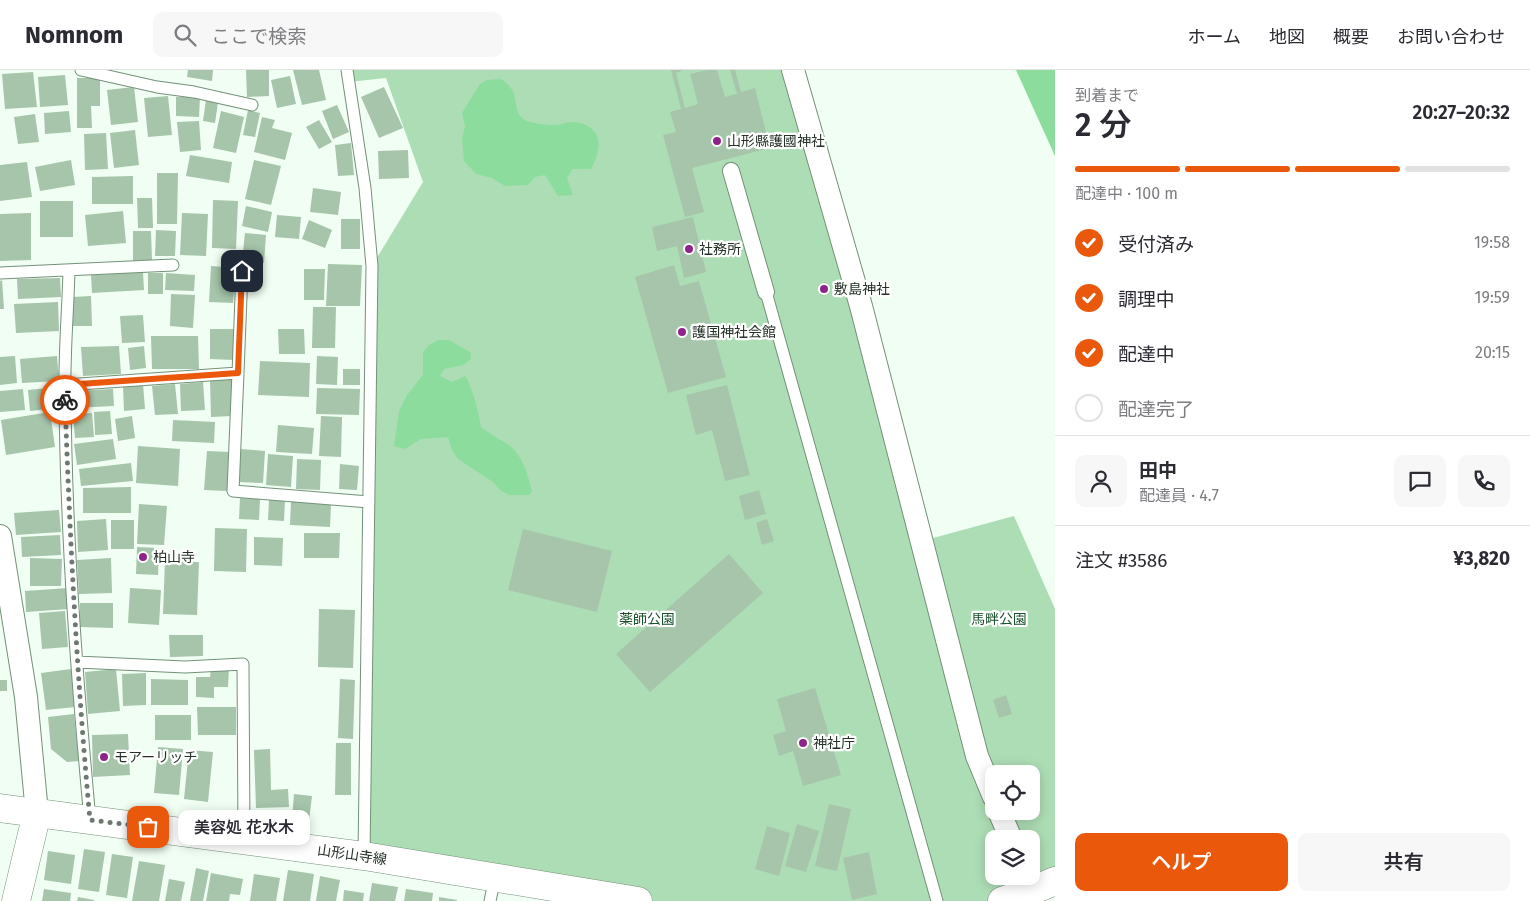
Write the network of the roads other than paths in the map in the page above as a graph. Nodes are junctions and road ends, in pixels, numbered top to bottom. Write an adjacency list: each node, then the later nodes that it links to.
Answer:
1 (81, 70): 4 (lane)
2 (347, 70): 13 (lane)
3 (793, 70): 16 (street)
4 (252, 105)
5 (731, 171): 10 (street)
6 (173, 266): 7 (lane)
7 (69, 270): 9 (lane); 12 (lane)
8 (242, 271): 11 (lane)
9 (0, 273)
10 (766, 292): 26 (lane)
11 (238, 373): 12 (lane); 13 (lane)
12 (65, 385): 15 (lane)
13 (369, 502): 21 (lane)
14 (0, 536): 18 (street)
15 (77, 662): 19 (lane); 20 (lane)
16 (985, 775)
17 (0, 808): 18 (main road, 山形山寺線)
18 (37, 813): 19 (main road, 山形山寺線); 24 (main road)
19 (90, 820): 20 (main road, 山形山寺線)
20 (244, 840): 21 (main road, 山形山寺線)
21 (364, 856): 23 (main road, 山形山寺線)
22 (1037, 887): 27 (main road)
23 (492, 889): 25 (main road, 山形山寺線)
24 (16, 901)
25 (638, 901)
26 (937, 901)
27 (1002, 901)

